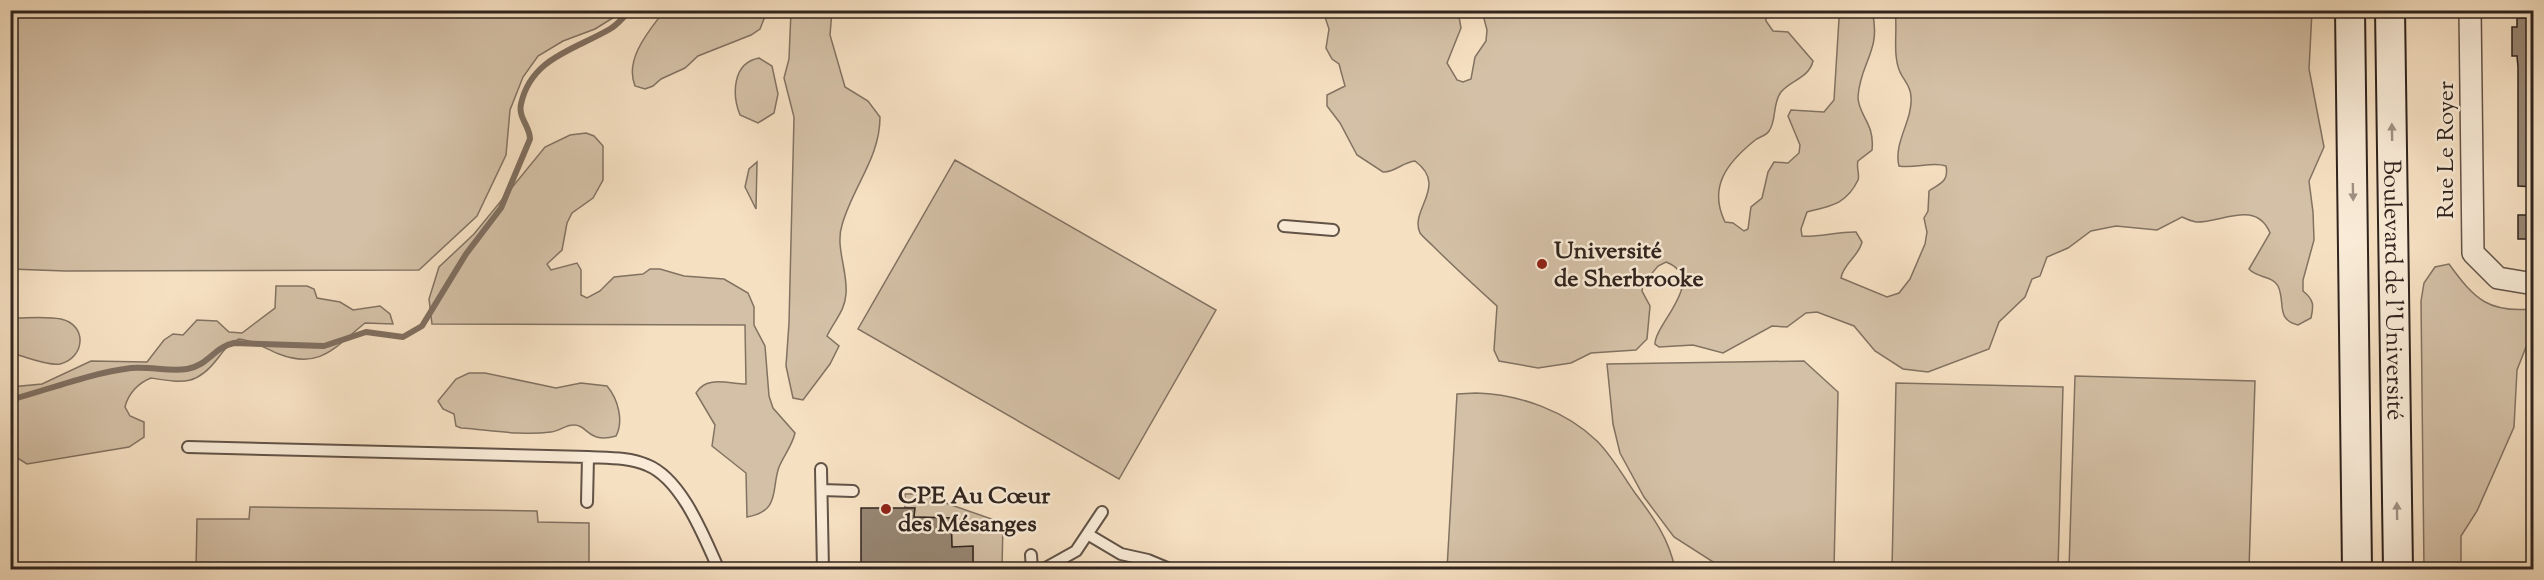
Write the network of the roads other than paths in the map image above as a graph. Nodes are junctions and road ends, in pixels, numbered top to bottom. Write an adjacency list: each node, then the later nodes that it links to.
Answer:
1 (2350, 10): 21 (main road, Boulevard de l'Université, one-way to 21)
2 (2390, 10): 22 (main road, Boulevard de l'Université, one-way to 2)
3 (2470, 10): 6 (street, Rue Le Royer)
4 (1284, 226): 5 (lane)
5 (1333, 230)
6 (2534, 284)
7 (188, 447): 8 (lane)
8 (588, 457): 12 (lane); 16 (lane)
9 (821, 468): 10 (lane)
10 (822, 490): 11 (lane); 17 (lane)
11 (853, 491)
12 (587, 502)
13 (1102, 512): 14 (lane)
14 (1089, 535): 19 (lane); 20 (lane)
15 (1031, 555): 18 (lane)
16 (719, 570)
17 (823, 570)
18 (1032, 570)
19 (1042, 570)
20 (1172, 570)
21 (2357, 570)
22 (2398, 570)

